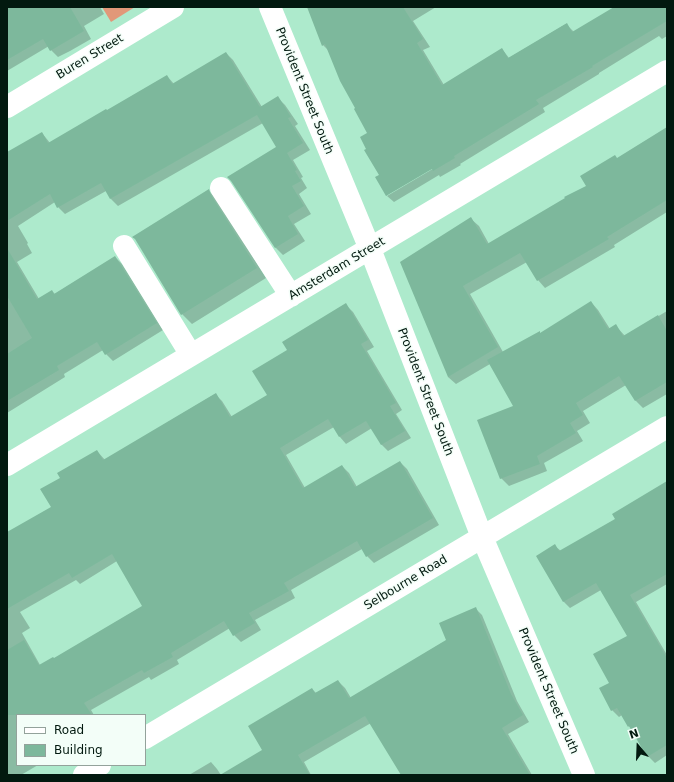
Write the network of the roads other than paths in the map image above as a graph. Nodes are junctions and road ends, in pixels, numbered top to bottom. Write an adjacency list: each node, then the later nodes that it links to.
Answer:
1 (173, 7): 4 (street, Buren Street)
2 (270, 7): 7 (street, Provident Street South)
3 (667, 71): 7 (street, Amsterdam Street)
4 (7, 107)
5 (221, 188): 8 (street)
6 (124, 246): 9 (street)
7 (370, 249): 8 (street, Amsterdam Street); 12 (street, Provident Street South)
8 (291, 296): 9 (street, Amsterdam Street)
9 (191, 355): 11 (street, Amsterdam Street)
10 (667, 427): 12 (street, Selbourne Road)
11 (7, 465)
12 (482, 537): 13 (street, Selbourne Road); 16 (street, Provident Street South)
13 (146, 737)
14 (98, 766): 15 (street)
15 (84, 775)
16 (584, 775)

